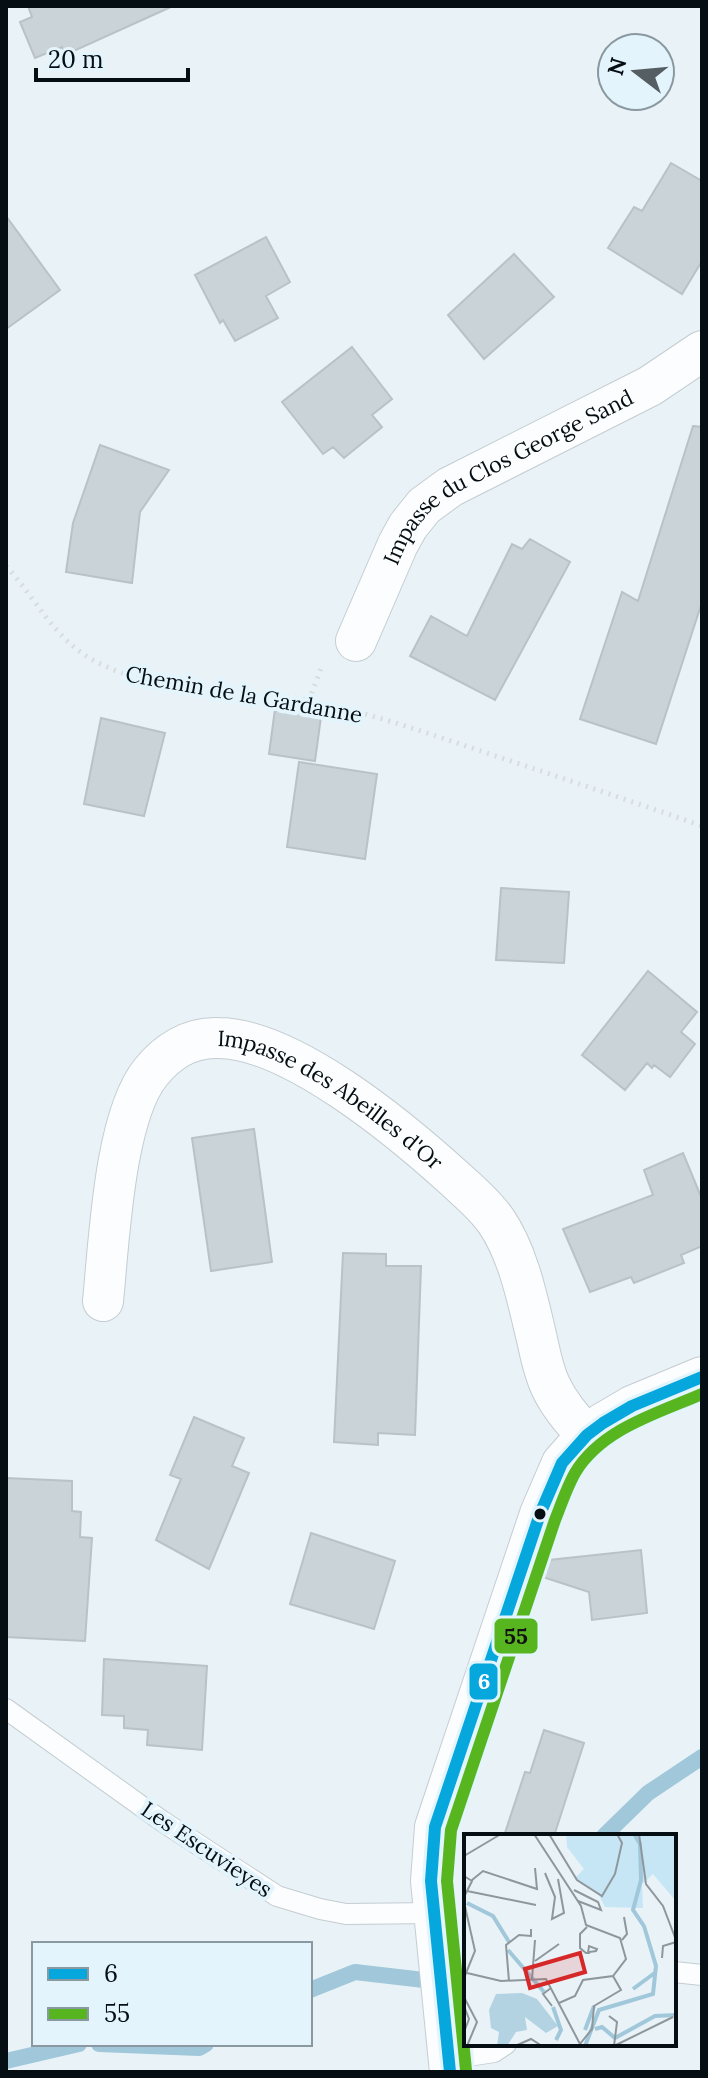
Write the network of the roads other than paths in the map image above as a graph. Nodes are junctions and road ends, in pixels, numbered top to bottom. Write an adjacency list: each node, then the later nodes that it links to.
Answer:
1 (702, 351): 2 (street, Impasse du Clos George Sand)
2 (356, 641)
3 (103, 1301): 5 (street, Impasse des Abeilles d'Or)
4 (702, 1377): 5 (street)
5 (587, 1435): 7 (street)
6 (6, 1709): 7 (lane, Les Escuvieyes)
7 (434, 1913): 11 (street)
8 (676, 1972): 9 (lane)
9 (702, 1975)
10 (503, 2046): 11 (lane)
11 (450, 2065)

